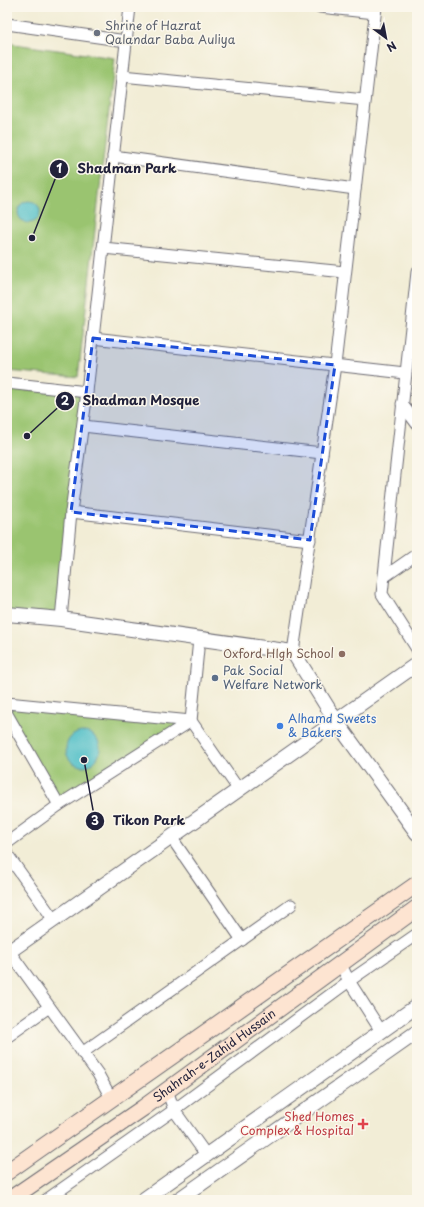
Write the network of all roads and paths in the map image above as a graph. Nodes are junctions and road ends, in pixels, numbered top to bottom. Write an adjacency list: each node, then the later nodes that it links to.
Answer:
1 (130, 7): 5 (street)
2 (320, 7): 3 (street)
3 (375, 10): 7 (street)
4 (7, 24): 5 (street)
5 (126, 41): 6 (street)
6 (122, 76): 7 (street); 8 (street)
7 (365, 100): 9 (street)
8 (113, 156): 9 (street); 10 (street)
9 (355, 189): 11 (street)
10 (103, 248): 11 (street); 13 (street)
11 (346, 272): 15 (street)
12 (417, 272): 14 (street)
13 (93, 338): 15 (street); 18 (street)
14 (412, 350): 16 (street)
15 (335, 365): 16 (street); 22 (street)
16 (405, 373): 19 (street)
17 (7, 383): 18 (street)
18 (87, 392): 21 (street)
19 (402, 404): 20 (street); 26 (street)
20 (417, 424)
21 (83, 426): 22 (street); 23 (street)
22 (322, 453): 24 (street)
23 (71, 512): 24 (street); 28 (street)
24 (310, 540): 31 (street)
25 (417, 554): 26 (street)
26 (384, 577): 30 (street)
27 (7, 614): 28 (street)
28 (61, 618): 29 (street)
29 (199, 639): 31 (street); 35 (street)
30 (417, 649)
31 (293, 652): 36 (street)
32 (417, 664): 36 (street)
33 (7, 703): 35 (street)
34 (7, 714): 38 (street)
35 (191, 721): 37 (street); 38 (street)
36 (336, 721): 37 (street); 39 (street)
37 (239, 790): 40 (street)
38 (59, 805): 41 (street)
39 (417, 834)
40 (171, 837): 46 (street); 48 (street)
41 (7, 843)
42 (7, 854): 46 (street)
43 (417, 884): 58 (main road, Shahrah-e-Zahid Hussain)
44 (291, 905): 48 (street)
45 (417, 908): 50 (main road, Shahrah-e-Zahid Hussain)
46 (54, 920): 49 (street)
47 (417, 934): 51 (street)
48 (242, 940): 57 (street)
49 (8, 952): 53 (street)
50 (341, 965): 51 (street); 59 (main road, Shahrah-e-Zahid Hussain)
51 (349, 981): 54 (street); 62 (street)
52 (417, 1006): 54 (street)
53 (49, 1007): 56 (street); 57 (street)
54 (382, 1031): 63 (street)
55 (417, 1032): 68 (street)
56 (7, 1037)
57 (82, 1053): 60 (street)
58 (129, 1086): 60 (main road, Shahrah-e-Zahid Hussain); 61 (main road)
59 (167, 1090): 61 (main road, Shahrah-e-Zahid Hussain); 62 (street)
60 (111, 1098): 64 (main road, Shahrah-e-Zahid Hussain)
61 (142, 1108): 65 (main road, Shahrah-e-Zahid Hussain)
62 (174, 1110): 63 (street); 66 (street)
63 (207, 1156): 67 (street)
64 (7, 1172)
65 (10, 1200)
66 (46, 1200)
67 (143, 1200)
68 (178, 1200)

